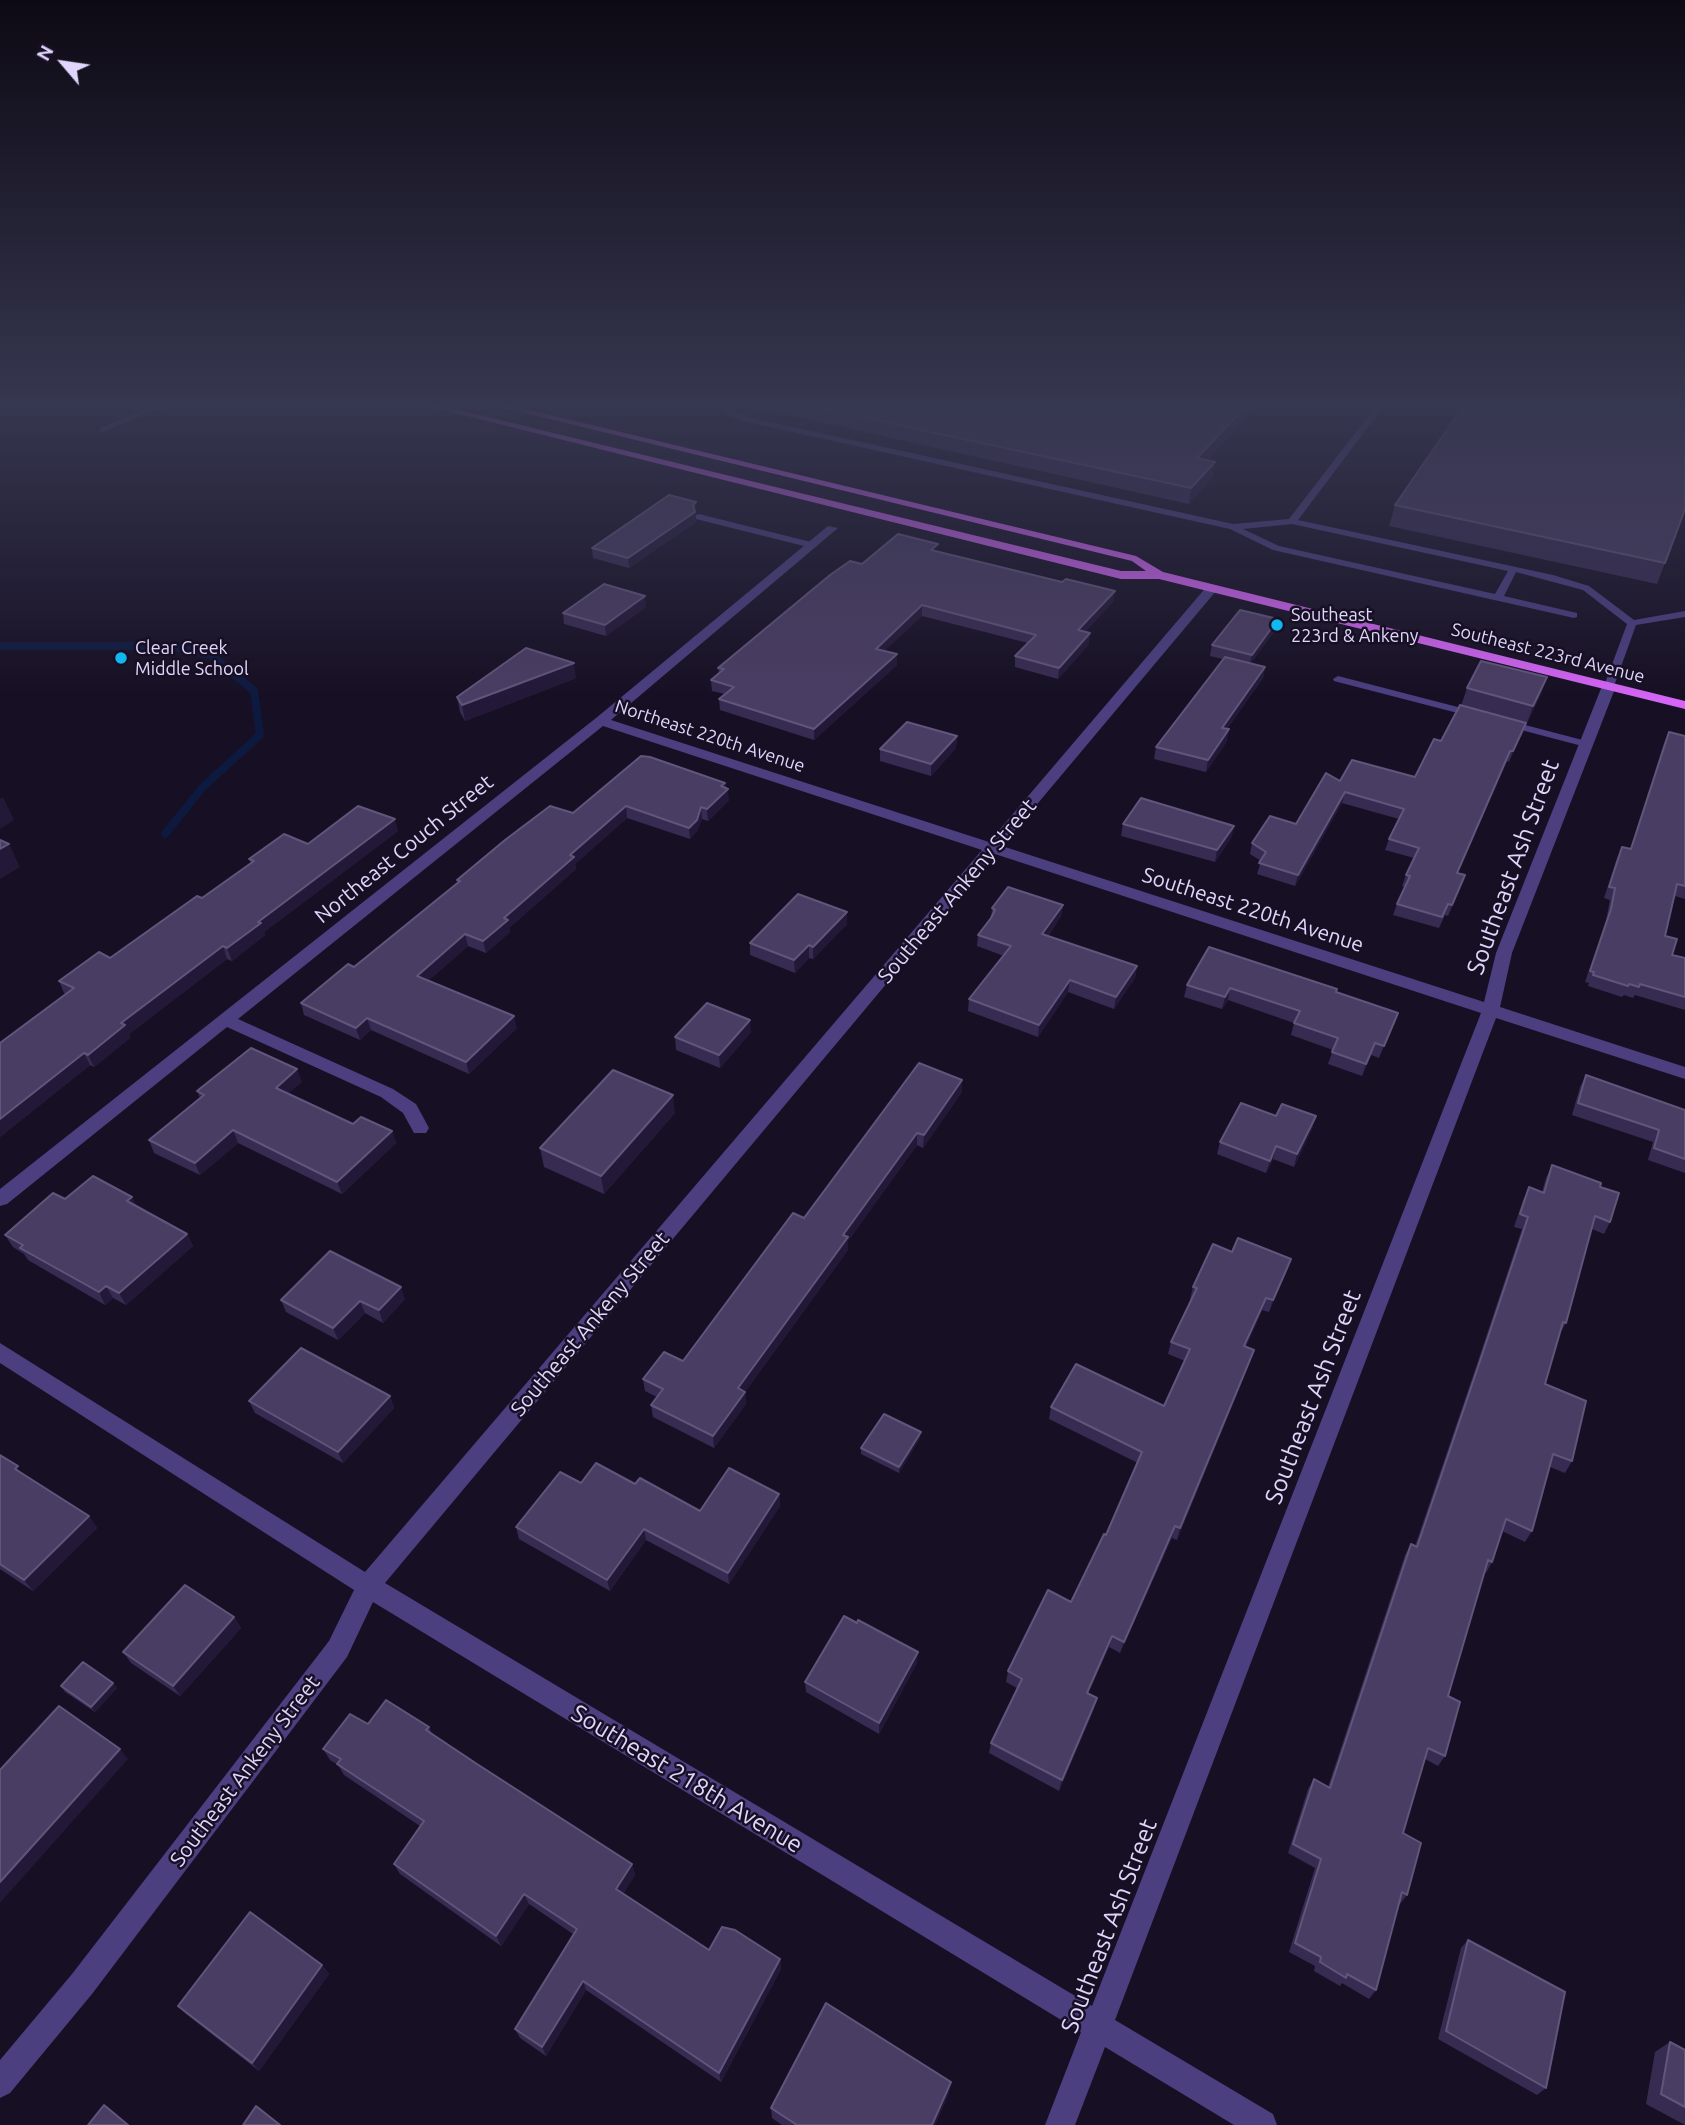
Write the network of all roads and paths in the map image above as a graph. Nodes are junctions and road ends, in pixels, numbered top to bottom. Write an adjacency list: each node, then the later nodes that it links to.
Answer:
1 (819, 501): 11 (main road, Southeast 223rd Avenue)
2 (896, 501): 11 (main road, Southeast 223rd Avenue)
3 (1117, 501): 7 (lane)
4 (1307, 501): 6 (lane)
5 (699, 517): 9 (lane)
6 (1292, 521): 7 (lane); 10 (lane)
7 (1233, 527): 13 (lane)
8 (832, 528): 9 (street, Northeast Couch Street)
9 (812, 545): 22 (street, Northeast Couch Street)
10 (1513, 569): 13 (lane); 16 (lane)
11 (1159, 575): 12 (main road, Southeast 223rd Avenue)
12 (1212, 589): 18 (main road, Southeast 223rd Avenue); 25 (street, Southeast Ankeny Street)
13 (1498, 598): 15 (lane)
14 (1685, 614): 16 (lane)
15 (1574, 615)
16 (1632, 623): 18 (lane)
17 (1338, 679): 20 (lane)
18 (1609, 686): 19 (main road, Southeast 223rd Avenue); 23 (street, Southeast Ash Street)
19 (1685, 705)
20 (1482, 717)
21 (1495, 720): 23 (lane)
22 (601, 721): 24 (street, Northeast 220th Avenue); 27 (street, Northeast Couch Street)
23 (1586, 744): 26 (street, Southeast Ash Street)
24 (807, 788): 25 (street, Southeast 220th Avenue)
25 (993, 848): 26 (street, Southeast 220th Avenue); 32 (street, Southeast Ankeny Street)
26 (1491, 1010): 28 (street, Southeast 220th Avenue); 33 (street, Southeast Ash Street)
27 (226, 1020): 29 (street); 30 (street, Northeast Couch Street)
28 (1685, 1073)
29 (420, 1128)
30 (0, 1199)
31 (0, 1352): 32 (street, Southeast 218th Avenue)
32 (368, 1586): 33 (street, Southeast 218th Avenue); 34 (street, Southeast Ankeny Street)
33 (1097, 2027): 35 (street, Southeast Ash Street); 36 (street, Southeast 218th Avenue)
34 (0, 2082)
35 (1060, 2125)
36 (1262, 2125)

